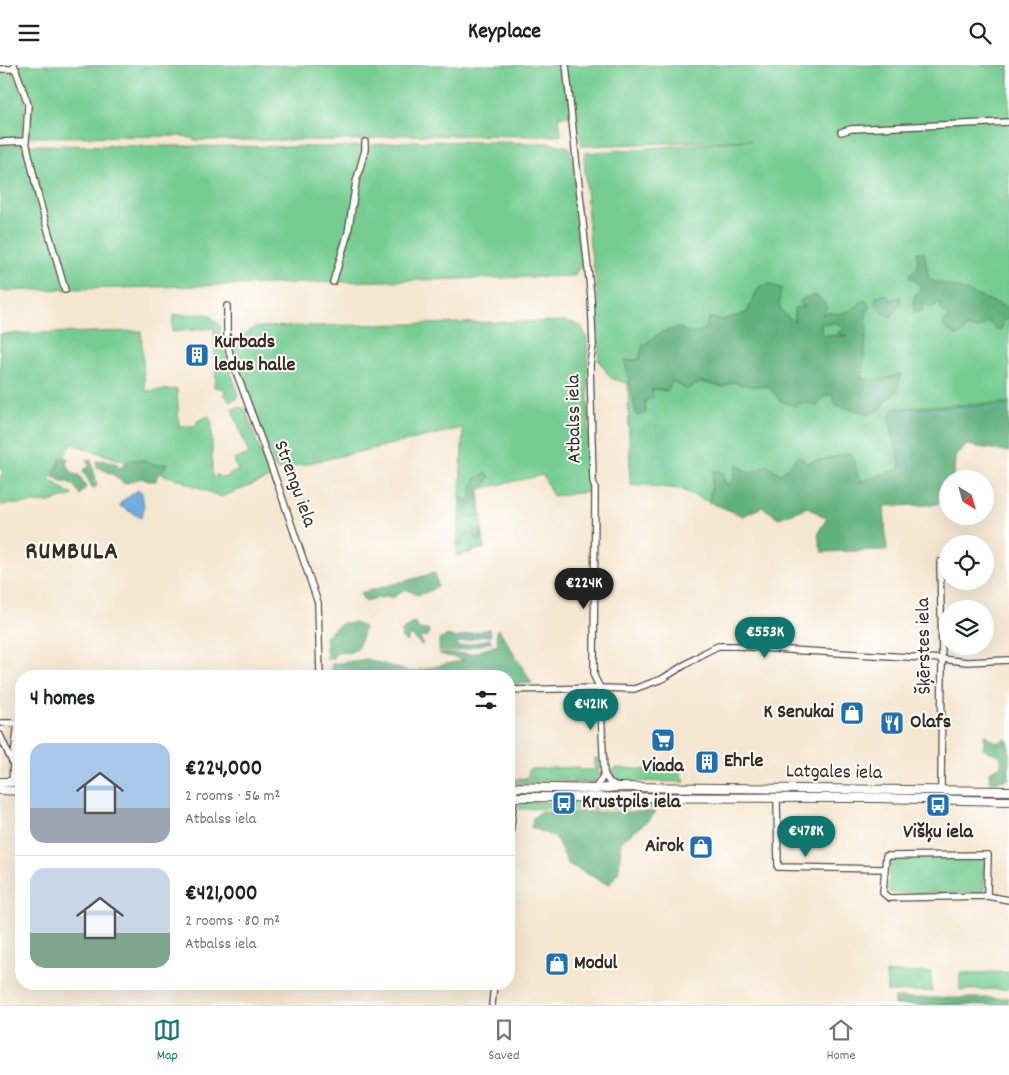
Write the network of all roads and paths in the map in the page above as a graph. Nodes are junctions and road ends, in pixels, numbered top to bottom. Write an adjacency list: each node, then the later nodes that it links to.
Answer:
1 (566, 65): 16 (street, Atbalss iela)
2 (15, 67): 3 (street); 6 (street)
3 (0, 69)
4 (1009, 122): 5 (street)
5 (841, 132)
6 (26, 141): 7 (street); 10 (street)
7 (0, 142)
8 (365, 142): 9 (street)
9 (333, 282)
10 (65, 290)
11 (227, 306): 15 (street, Strengu iela)
12 (941, 590): 13 (street, Šķērstes iela)
13 (942, 659): 14 (street); 16 (street); 29 (street, Šķērstes iela)
14 (1009, 660)
15 (320, 670)
16 (600, 688): 17 (street); 23 (street, Atbalss iela)
17 (515, 690)
18 (0, 723): 19 (street)
19 (15, 723)
20 (0, 735): 22 (street)
21 (15, 752): 22 (street)
22 (13, 764): 25 (street)
23 (604, 773): 26 (street); 28 (street)
24 (0, 782): 25 (highway)
25 (12, 782)
26 (618, 787): 28 (highway, Latgales iela); 29 (highway, Latgales iela)
27 (515, 788): 28 (highway, Latgales iela)
28 (595, 789)
29 (941, 790): 32 (highway, Latgales iela)
30 (0, 791): 31 (highway)
31 (15, 791)
32 (1009, 791)
33 (515, 797): 34 (highway, Latgales iela)
34 (777, 797): 35 (highway, Latgales iela); 36 (street)
35 (1009, 801)
36 (884, 869): 37 (street); 37 (street)
37 (987, 896): 38 (street)
38 (1009, 900)
39 (493, 990): 40 (street)
40 (492, 1005)

